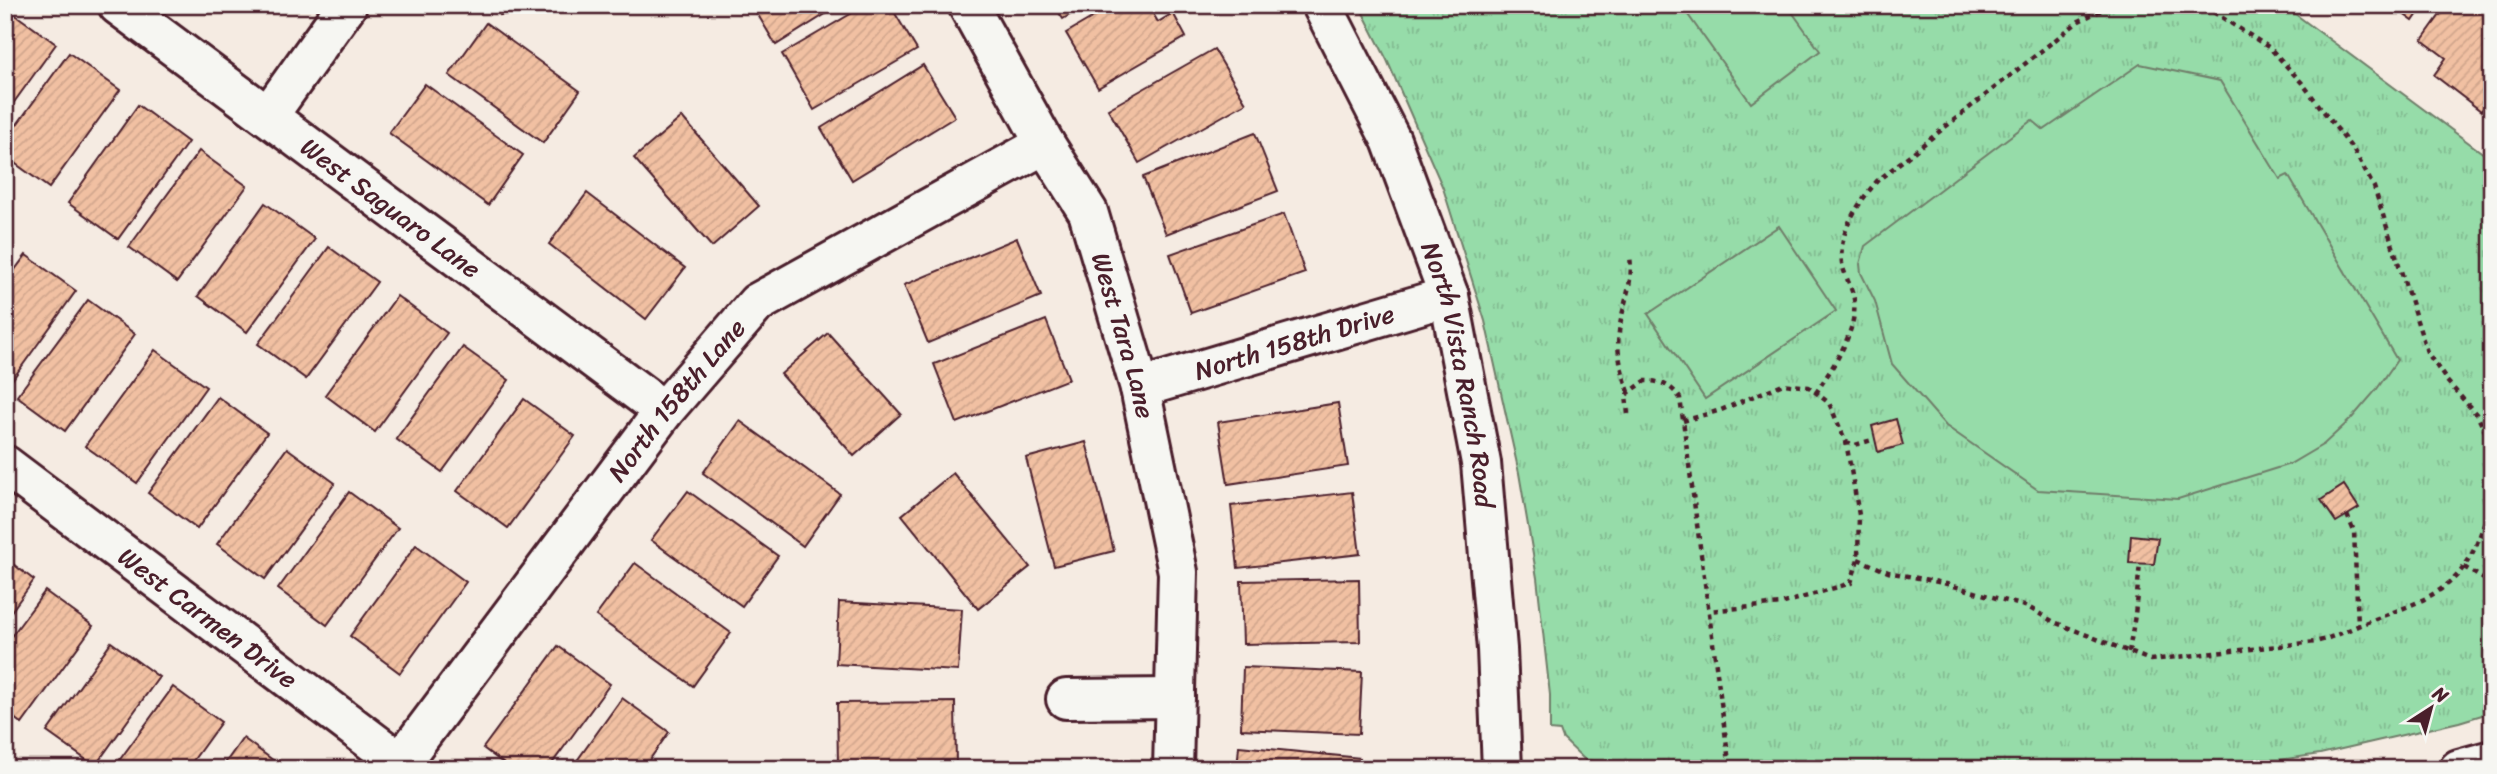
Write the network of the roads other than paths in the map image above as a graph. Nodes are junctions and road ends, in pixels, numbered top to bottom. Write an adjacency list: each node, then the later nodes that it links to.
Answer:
1 (118, 5): 5 (street, West Saguaro Lane)
2 (346, 5): 5 (street)
3 (968, 5): 6 (street, West Tara Lane)
4 (1322, 5): 7 (street, North Vista Ranch Road)
5 (268, 116): 9 (street, West Saguaro Lane)
6 (1045, 144): 8 (street, West Tara Lane); 9 (street, North 158th Lane)
7 (1449, 296): 8 (street, North 158th Drive); 16 (street, North Vista Ranch Road)
8 (1140, 388): 11 (street, West Tara Lane)
9 (664, 411): 14 (street, North 158th Lane)
10 (5, 465): 14 (street, West Carmen Drive)
11 (1175, 698): 12 (street); 15 (street, West Tara Lane)
12 (1066, 699)
13 (2492, 760): 17 (street)
14 (405, 766)
15 (1173, 769)
16 (1502, 769)
17 (2459, 769)

